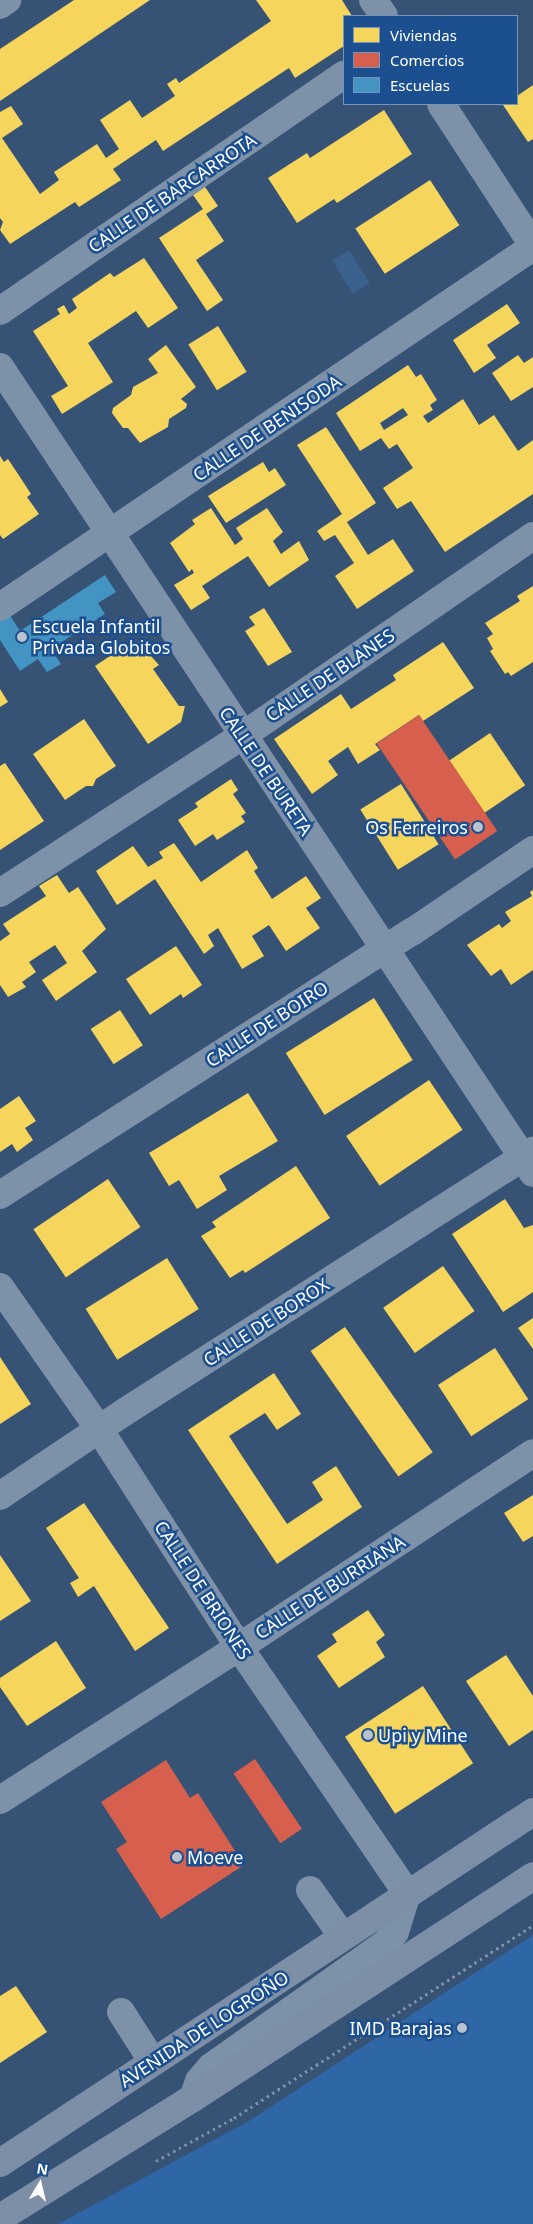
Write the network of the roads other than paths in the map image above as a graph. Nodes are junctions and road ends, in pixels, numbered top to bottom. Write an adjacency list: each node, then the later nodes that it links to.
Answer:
1 (7, 0): 3 (street)
2 (374, 0): 4 (street)
3 (0, 5)
4 (383, 15)
5 (343, 76): 8 (street, CALLE DE BARCARROTA)
6 (442, 105): 7 (street)
7 (533, 246): 10 (street, CALLE DE BENISODA)
8 (0, 311)
9 (0, 367): 10 (street, CALLE DE BURETA)
10 (110, 534): 12 (street, CALLE DE BENISODA); 13 (street, CALLE DE BURETA)
11 (533, 536): 13 (street, CALLE DE BLANES)
12 (0, 607)
13 (242, 736): 15 (street, CALLE DE BLANES); 16 (street, CALLE DE BURETA)
14 (533, 850): 16 (street, CALLE DE BOIRO)
15 (0, 893)
16 (384, 948): 17 (street, CALLE DE BURETA); 18 (street, CALLE DE BOIRO)
17 (530, 1161): 20 (street, CALLE DE BOROX)
18 (0, 1195)
19 (0, 1287): 20 (street, CALLE DE BRIONES)
20 (99, 1429): 22 (street, CALLE DE BOROX); 23 (street, CALLE DE BRIONES)
21 (533, 1453): 23 (street, CALLE DE BURRIANA)
22 (0, 1496)
23 (239, 1647): 24 (street, CALLE DE BURRIANA); 28 (street, CALLE DE BRIONES)
24 (0, 1800)
25 (533, 1812): 28 (main road, AVENIDA DE LOGROÑO)
26 (533, 1876): 32 (main road)
27 (310, 1890): 29 (street)
28 (407, 1893): 29 (main road, AVENIDA DE LOGROÑO); 32 (street, AVENIDA DE LOGROÑO)
29 (343, 1937): 31 (main road, AVENIDA DE LOGROÑO)
30 (121, 2012): 31 (street)
31 (153, 2062): 33 (main road, AVENIDA DE LOGROÑO)
32 (193, 2098): 34 (main road)
33 (0, 2163)
34 (7, 2208)

